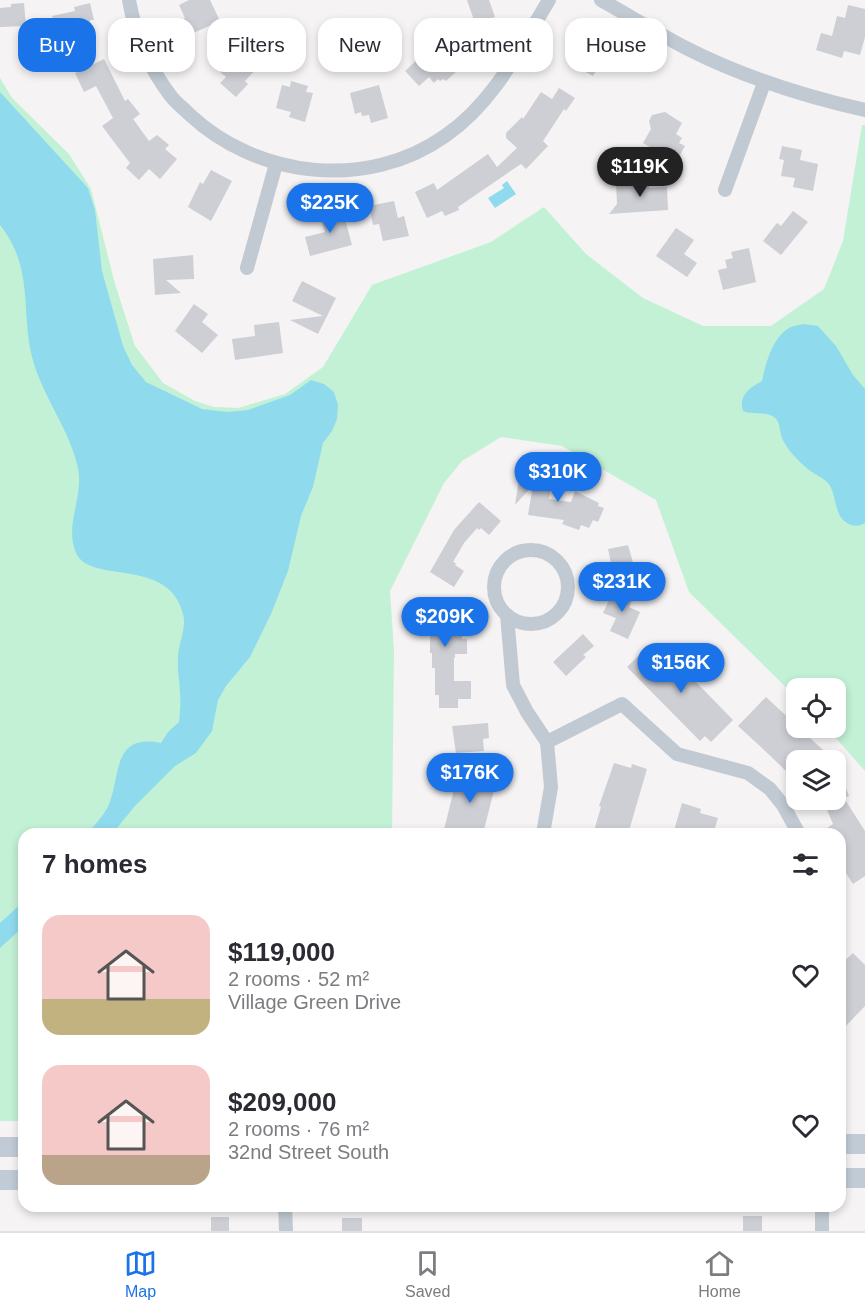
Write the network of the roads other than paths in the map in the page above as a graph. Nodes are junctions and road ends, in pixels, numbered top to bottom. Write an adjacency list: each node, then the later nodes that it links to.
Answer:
1 (129, 0): 6 (street)
2 (549, 0): 6 (street)
3 (601, 0): 4 (street)
4 (764, 83): 5 (street); 7 (street)
5 (865, 110)
6 (276, 164): 8 (street)
7 (725, 190)
8 (247, 268)
9 (507, 615): 9 (street); 10 (street)
10 (547, 742): 11 (street); 12 (street)
11 (544, 828)
12 (796, 828)
13 (846, 1144): 14 (street)
14 (865, 1144)
15 (0, 1147): 16 (street)
16 (18, 1147)
17 (846, 1178): 18 (street)
18 (865, 1178)
19 (0, 1180): 20 (street)
20 (18, 1180)
21 (285, 1212): 23 (street)
22 (822, 1212): 24 (street)
23 (286, 1231)
24 (822, 1231)

